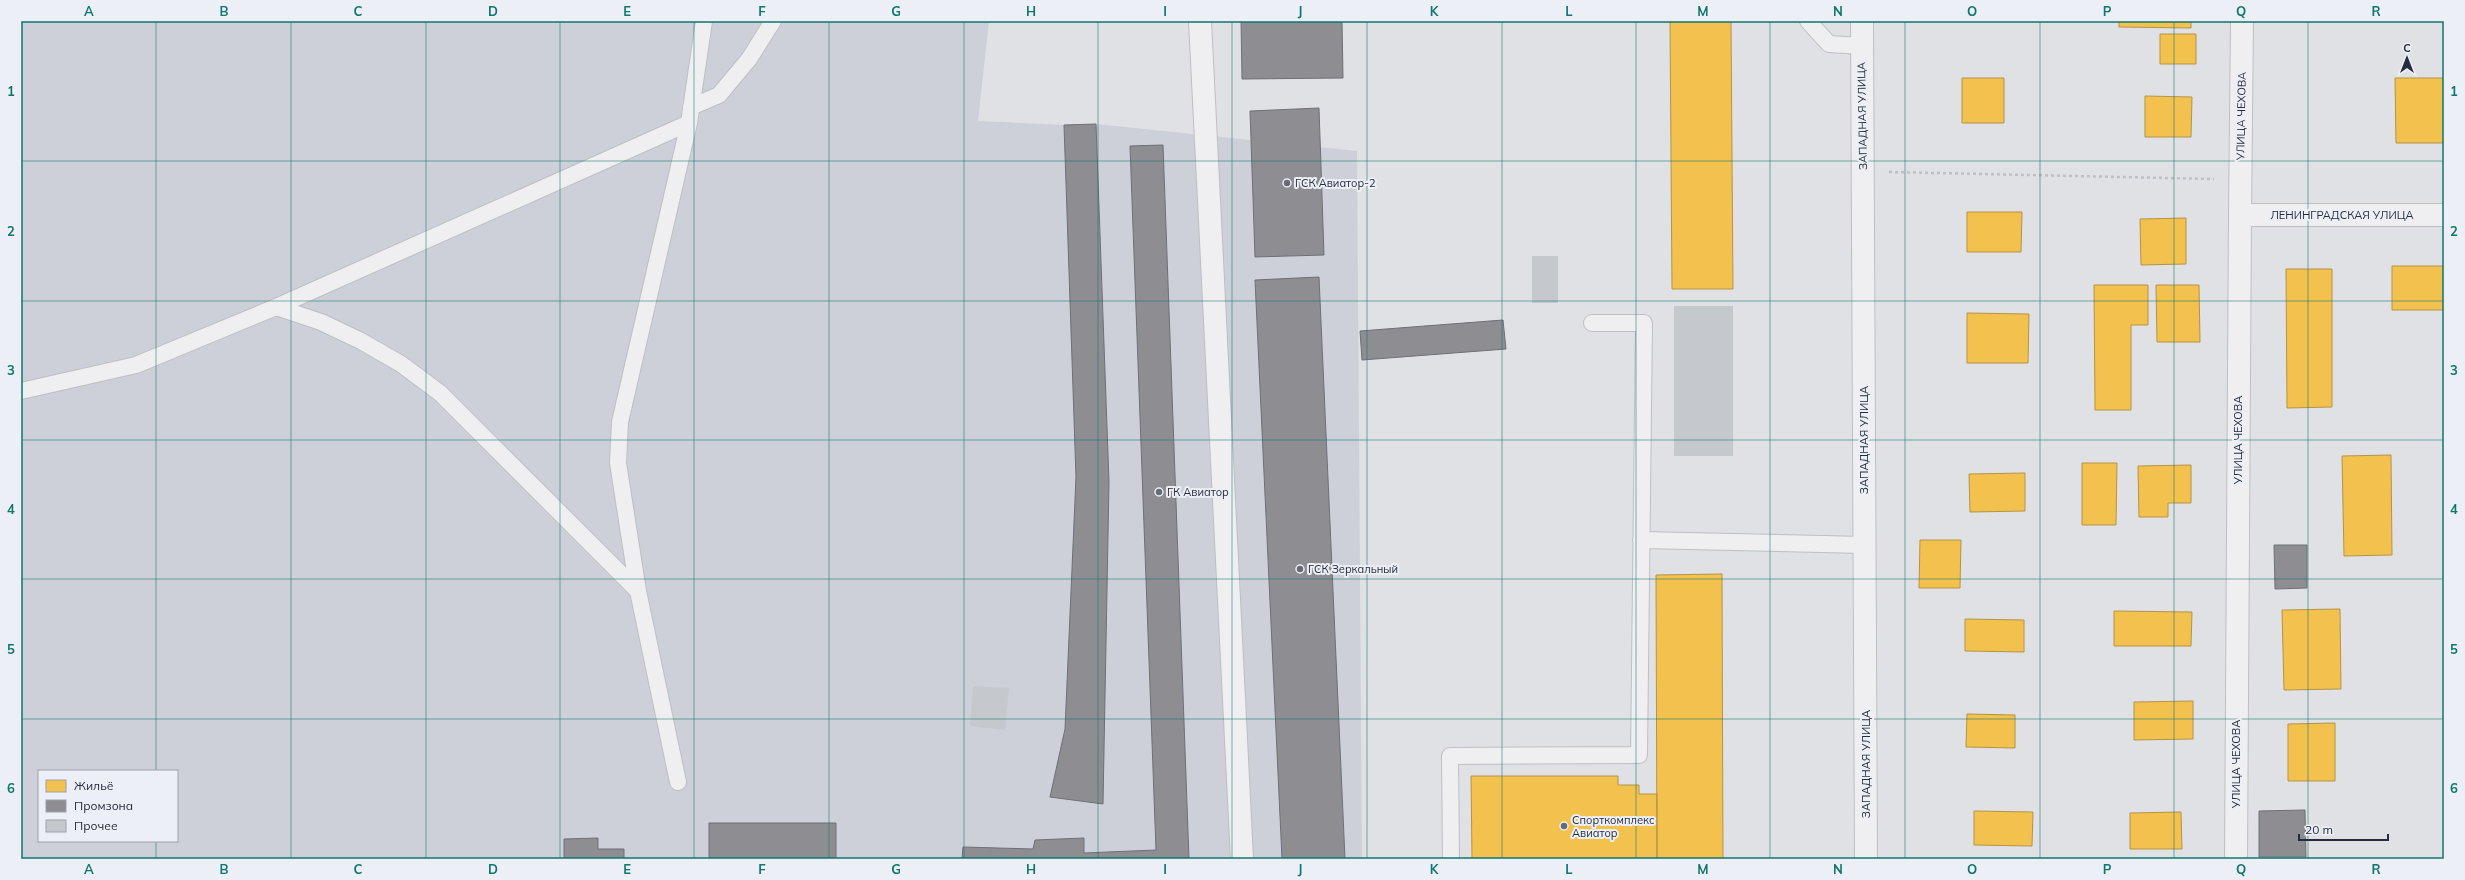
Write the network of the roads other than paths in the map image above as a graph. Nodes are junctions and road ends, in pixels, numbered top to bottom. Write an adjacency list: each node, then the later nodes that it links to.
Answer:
1 (704, 21): 8 (lane)
2 (772, 21): 8 (lane)
3 (1200, 21): 18 (street)
4 (1808, 21): 7 (lane)
5 (1862, 21): 7 (street, ЗАПАДНАЯ УЛИЦА)
6 (2242, 21): 9 (street, УЛИЦА ЧЕХОВА)
7 (1862, 46): 15 (street, ЗАПАДНАЯ УЛИЦА)
8 (690, 115): 11 (lane); 16 (lane)
9 (2240, 215): 10 (street, ЛЕНИНГРАДСКАЯ УЛИЦА); 21 (street, УЛИЦА ЧЕХОВА)
10 (2444, 215)
11 (276, 307): 13 (lane); 16 (lane)
12 (1592, 323): 14 (lane)
13 (21, 391)
14 (1641, 540): 15 (lane); 19 (lane)
15 (1865, 545): 20 (street, ЗАПАДНАЯ УЛИЦА)
16 (638, 591): 17 (lane)
17 (678, 782)
18 (1242, 859)
19 (1451, 859)
20 (1866, 859)
21 (2236, 859)

